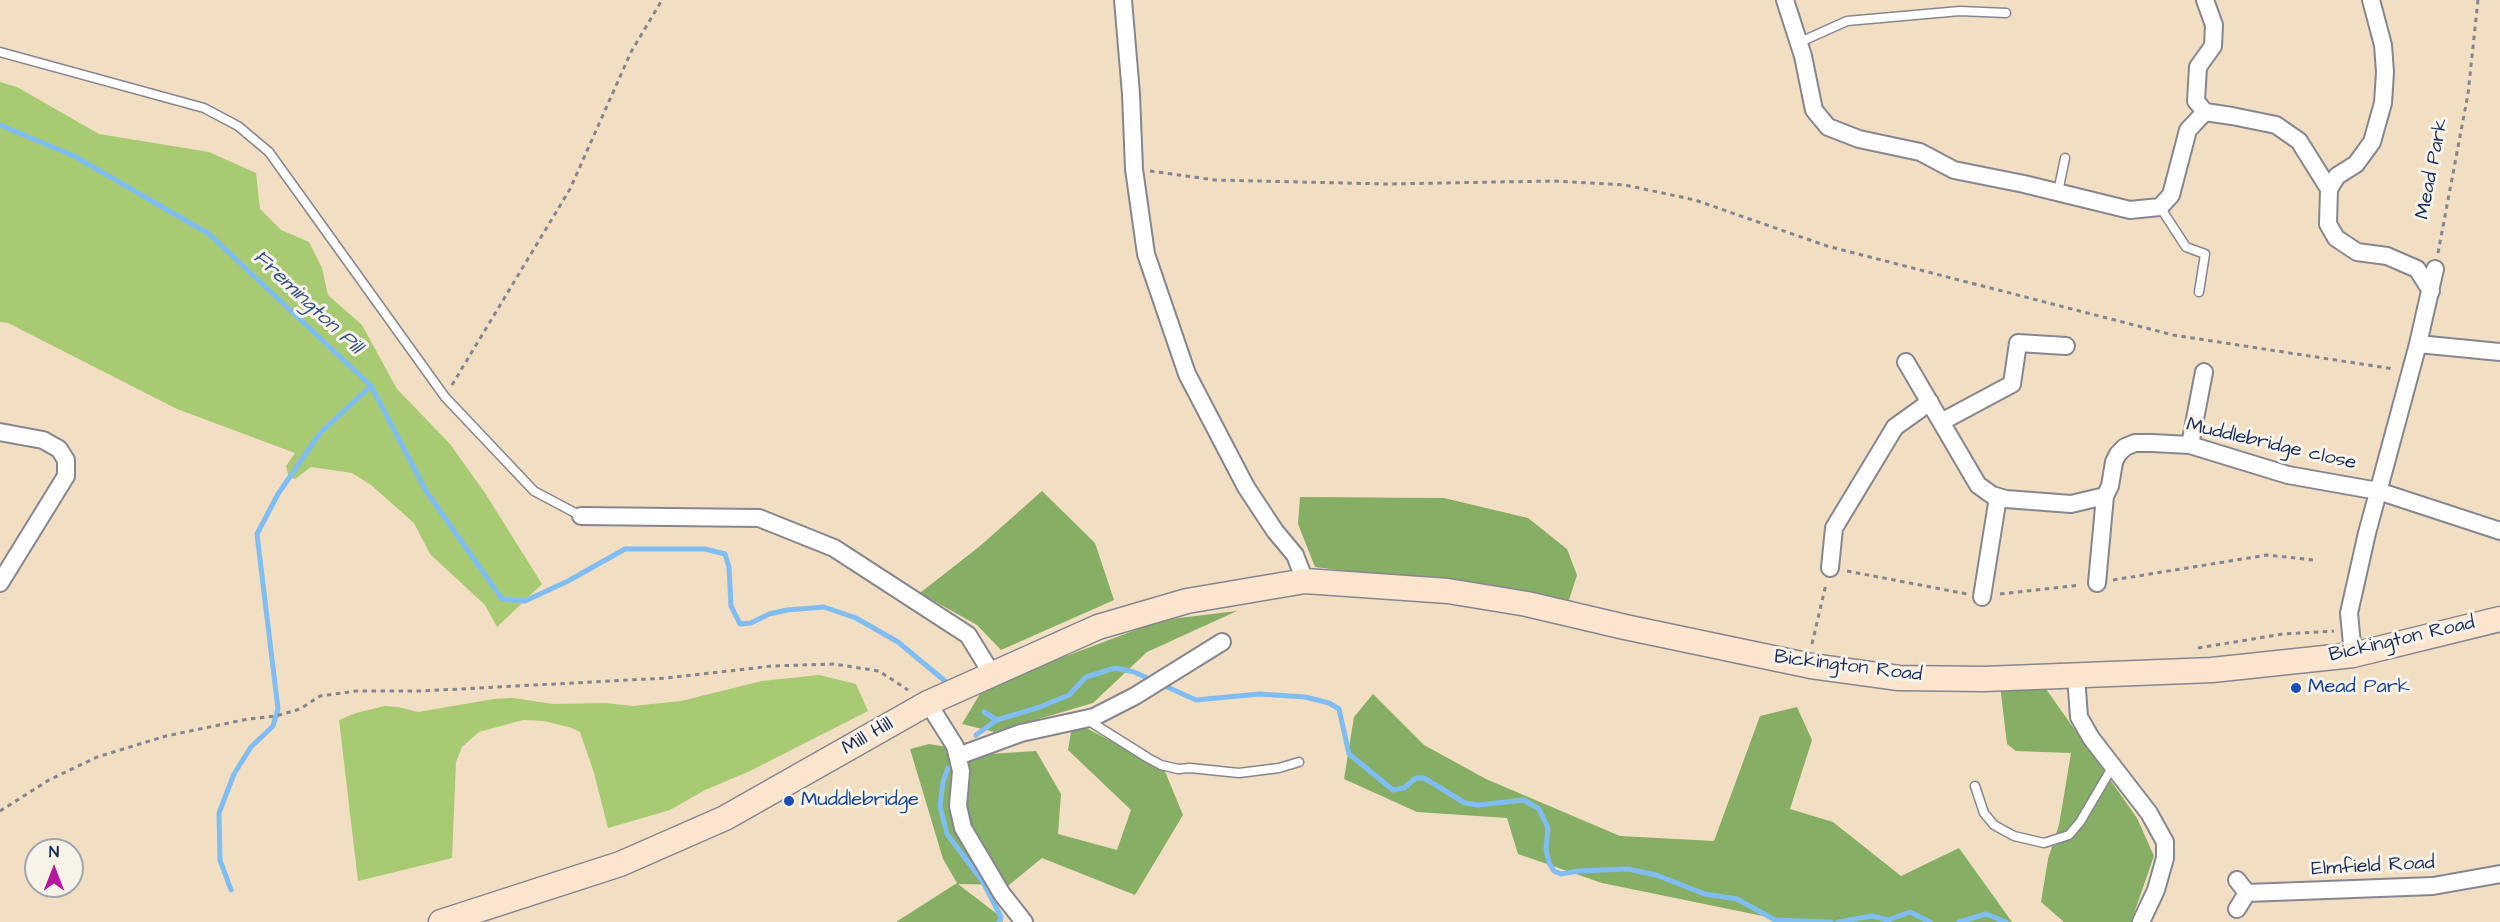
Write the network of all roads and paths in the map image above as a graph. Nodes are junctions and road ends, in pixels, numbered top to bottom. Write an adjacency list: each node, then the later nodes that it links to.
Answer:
1 (662, 0): 25 (path)
2 (1123, 0): 12 (street)
3 (1785, 0): 8 (street)
4 (2205, 0): 10 (street)
5 (2371, 0): 13 (street)
6 (2478, 0): 16 (path, Mead Park)
7 (2006, 13): 8 (lane)
8 (1798, 43): 14 (street)
9 (0, 52): 25 (lane)
10 (2205, 112): 13 (street); 15 (street)
11 (2065, 158): 14 (lane)
12 (1134, 169): 23 (path); 37 (street)
13 (2329, 189): 17 (street)
14 (2058, 192): 15 (street)
15 (2160, 207): 18 (lane)
16 (2435, 269): 17 (street)
17 (2431, 291): 19 (street)
18 (2199, 292)
19 (2418, 344): 21 (street); 23 (street)
20 (2066, 346): 27 (street)
21 (2500, 352)
22 (1906, 362): 26 (street)
23 (2411, 371): 30 (street)
24 (2205, 372): 29 (street, Muddlebridge close)
25 (445, 397): 33 (lane)
26 (1930, 402): 27 (street); 36 (street)
27 (1941, 422): 32 (street)
28 (0, 432): 38 (street)
29 (2190, 445): 30 (street, Muddlebridge close); 31 (street, Muddlebridge close)
30 (2378, 491): 34 (street, Muddlebridge close); 42 (street)
31 (2105, 496): 32 (street); 39 (street)
32 (1998, 497): 40 (street)
33 (581, 516): 49 (street)
34 (2500, 531)
35 (2313, 560): 39 (path)
36 (1830, 568): 40 (path); 45 (path)
37 (1305, 581): 49 (main road, Mill Hill); 50 (main road, Bickington Road)
38 (0, 583)
39 (2097, 583): 40 (path)
40 (1982, 597)
41 (2500, 619): 48 (main road, Bickington Road)
42 (2350, 630): 47 (path); 48 (street)
43 (1222, 642): 52 (street)
44 (1803, 642): 45 (path)
45 (1812, 644): 46 (path)
46 (1823, 645)
47 (2192, 649)
48 (2353, 656): 50 (main road, Bickington Road)
49 (992, 674): 51 (main road, Mill Hill)
50 (2076, 676): 55 (street)
51 (928, 703): 53 (street); 57 (path); 60 (main road, Mill Hill)
52 (1086, 718): 53 (street); 54 (lane)
53 (958, 756): 61 (street)
54 (1299, 762)
55 (2113, 766): 56 (lane); 62 (street)
56 (1975, 786)
57 (0, 811)
58 (2500, 874): 59 (street, Elmfield Road)
59 (2237, 909)
60 (441, 922)
61 (1023, 922)
62 (2141, 922)

